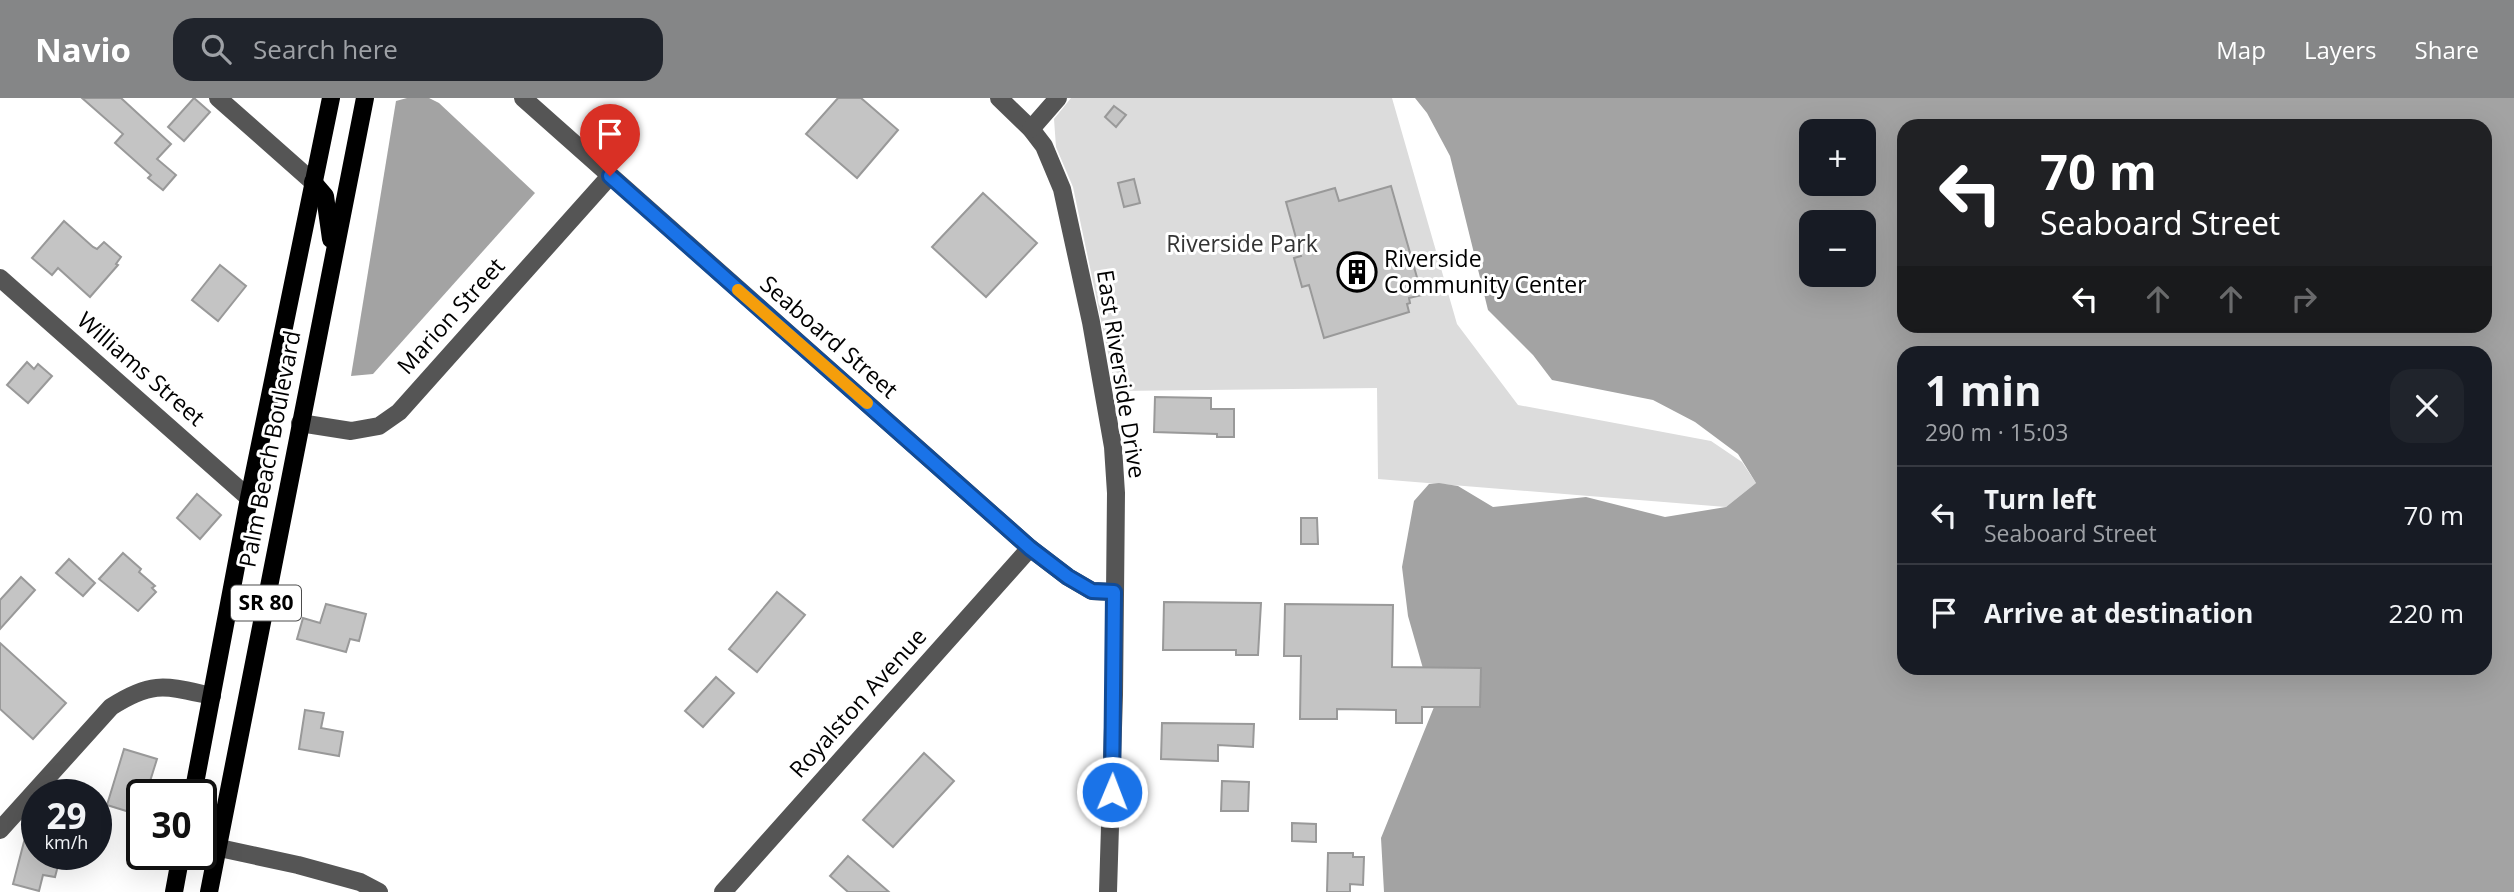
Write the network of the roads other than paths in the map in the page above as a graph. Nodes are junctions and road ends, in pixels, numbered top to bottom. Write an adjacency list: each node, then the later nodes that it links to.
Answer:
1 (218, 98): 9 (street)
2 (331, 98): 9 (main road, Palm Beach Boulevard / SR 80)
3 (365, 98): 10 (main road, Palm Beach Boulevard / SR 80)
4 (523, 98): 8 (street, Seaboard Street)
5 (999, 98): 7 (street, East Riverside Drive)
6 (1058, 98): 7 (street)
7 (1031, 129): 15 (street, East Riverside Drive)
8 (610, 176): 12 (street, Marion Street); 14 (street, Seaboard Street)
9 (313, 182): 10 (main road); 13 (main road, Palm Beach Boulevard / SR 80)
10 (333, 253): 12 (main road, Palm Beach Boulevard / SR 80)
11 (0, 278): 13 (street, Williams Street)
12 (300, 423): 18 (main road, Palm Beach Boulevard / SR 80)
13 (249, 498): 16 (main road, Palm Beach Boulevard / SR 80)
14 (1030, 548): 15 (street, Seaboard Street); 26 (street, Royalston Avenue)
15 (1114, 592): 27 (street, East Riverside Drive)
16 (212, 696): 17 (main road, Palm Beach Boulevard / SR 80); 19 (street)
17 (196, 779)
18 (217, 809)
19 (3, 821)
20 (217, 848): 25 (street)
21 (178, 870): 23 (main road)
22 (209, 870): 24 (main road, Palm Beach Boulevard / SR 80)
23 (174, 892)
24 (209, 892)
25 (379, 892)
26 (723, 892)
27 (1108, 892)

